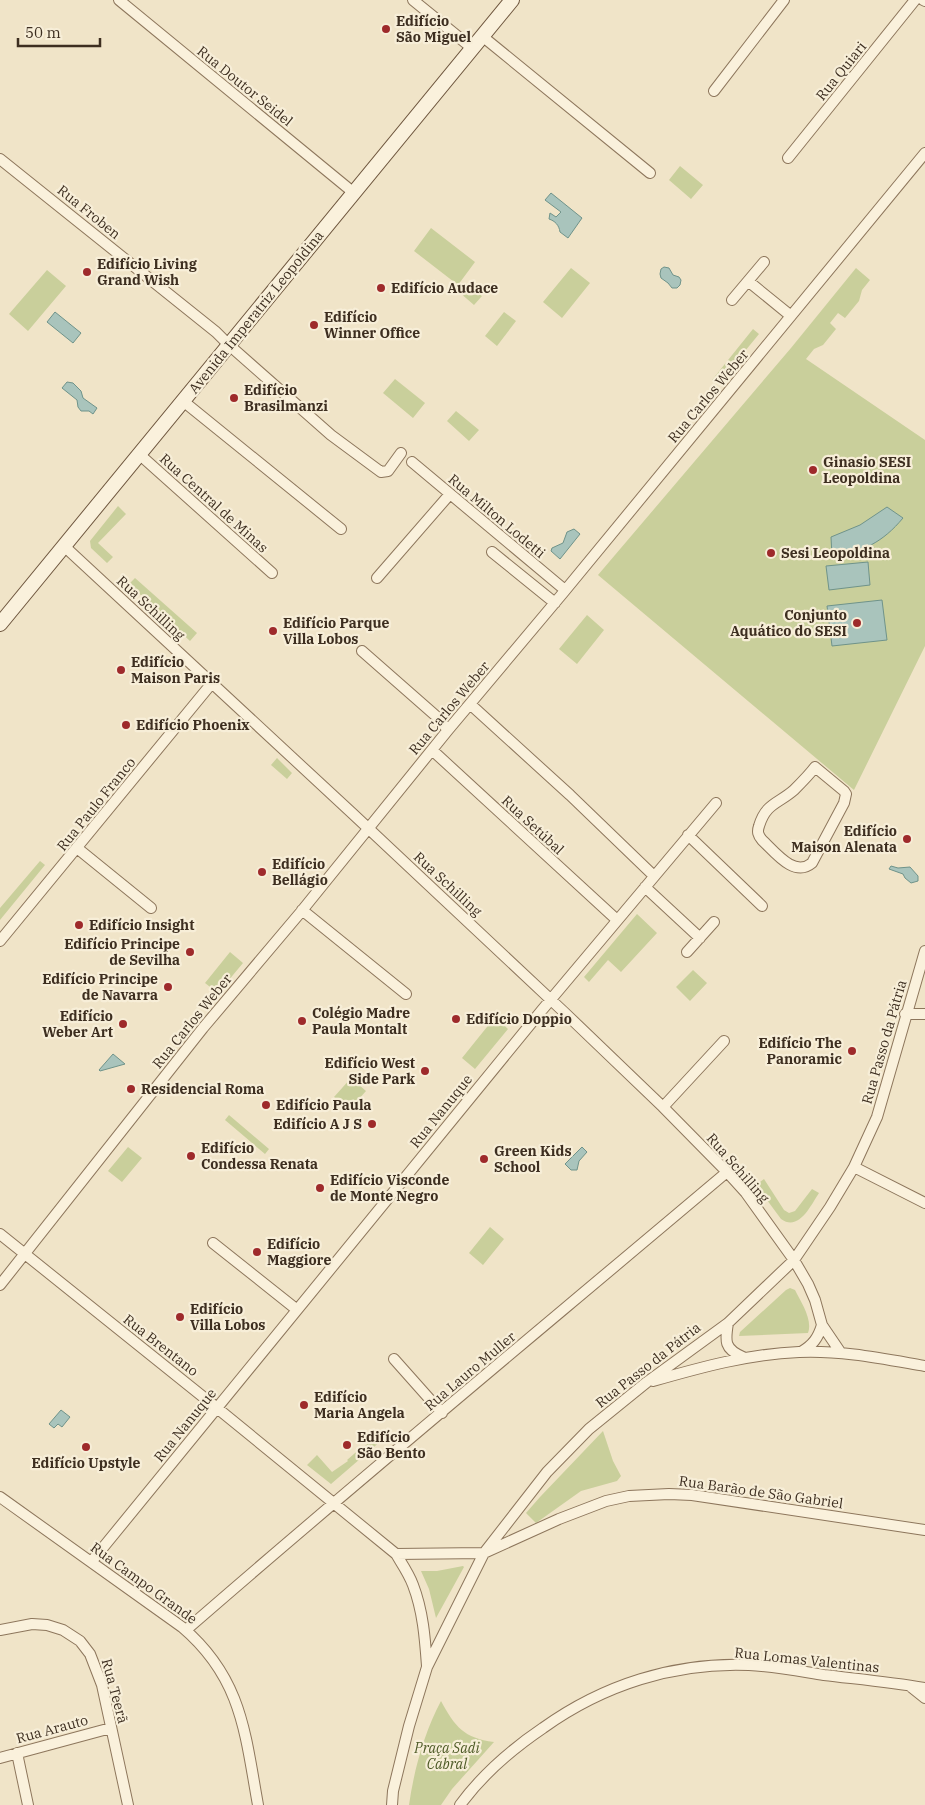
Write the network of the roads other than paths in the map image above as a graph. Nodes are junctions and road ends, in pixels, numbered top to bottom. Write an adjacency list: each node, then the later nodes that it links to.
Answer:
1 (119, 0): 13 (street, Rua Doutor Seidel)
2 (413, 0): 7 (street)
3 (512, 0): 6 (main road, Avenida Imperatriz Leopoldina)
4 (784, 0): 8 (street)
5 (915, 0): 10 (street, Rua Quiari)
6 (482, 36): 7 (main road, Avenida Imperatriz Leopoldina); 12 (street)
7 (472, 48): 13 (main road, Avenida Imperatriz Leopoldina)
8 (714, 91)
9 (925, 153): 17 (street, Rua Carlos Weber)
10 (788, 158)
11 (0, 159): 18 (street, Rua Froben)
12 (650, 173)
13 (354, 193): 18 (main road, Avenida Imperatriz Leopoldina)
14 (764, 262): 15 (street)
15 (748, 282): 16 (street); 17 (street)
16 (732, 300)
17 (791, 316): 29 (street, Rua Carlos Weber)
18 (229, 346): 19 (main road, Avenida Imperatriz Leopoldina); 20 (street, Rua Froben)
19 (183, 401): 21 (main road, Avenida Imperatriz Leopoldina); 24 (street)
20 (401, 453)
21 (139, 454): 25 (main road, Avenida Imperatriz Leopoldina); 27 (street, Rua Central de Minas)
22 (412, 462): 23 (street, Rua Milton Lodetti)
23 (450, 494): 28 (street); 29 (street, Rua Milton Lodetti)
24 (341, 529)
25 (64, 546): 31 (main road, Avenida Imperatriz Leopoldina); 33 (street, Rua Schilling)
26 (492, 552): 30 (street)
27 (272, 573)
28 (376, 578)
29 (566, 590): 30 (street, Rua Carlos Weber)
30 (555, 603): 34 (street, Rua Carlos Weber)
31 (0, 624)
32 (362, 651): 35 (street)
33 (212, 683): 39 (street, Rua Schilling); 41 (street, Rua Paulo Franco)
34 (470, 704): 35 (street, Rua Carlos Weber); 42 (street)
35 (448, 730): 36 (street, Rua Carlos Weber)
36 (432, 750): 39 (street, Rua Carlos Weber); 47 (street, Rua Setúbal)
37 (716, 803): 40 (street, Rua Nanuque)
38 (773, 803): 38 (street)
39 (368, 828): 46 (street, Rua Carlos Weber); 54 (street, Rua Schilling)
40 (688, 835): 42 (street, Rua Nanuque); 44 (street)
41 (77, 848): 45 (street); 50 (street, Rua Paulo Franco)
42 (654, 876): 43 (street, Rua Nanuque)
43 (645, 886): 47 (street, Rua Nanuque); 49 (street)
44 (762, 906)
45 (151, 908)
46 (302, 910): 53 (street); 64 (street, Rua Carlos Weber)
47 (617, 920): 54 (street, Rua Nanuque)
48 (714, 922): 49 (street)
49 (700, 938): 51 (street)
50 (0, 941)
51 (687, 952)
52 (925, 952): 55 (street, Rua Passo da Pátria)
53 (406, 994)
54 (550, 1000): 58 (street, Rua Schilling); 67 (street, Rua Nanuque)
55 (906, 1014): 56 (street); 59 (street, Rua Passo da Pátria)
56 (925, 1014)
57 (724, 1041): 58 (street)
58 (663, 1107): 60 (street, Rua Schilling)
59 (854, 1167): 61 (street); 65 (street, Rua Passo da Pátria)
60 (727, 1172): 65 (street, Rua Schilling); 77 (street, Rua Lauro Muller)
61 (925, 1203)
62 (0, 1234): 64 (street, Rua Brentano)
63 (213, 1243): 67 (street)
64 (25, 1255): 66 (street, Rua Carlos Weber); 76 (street, Rua Brentano)
65 (794, 1260): 68 (street, Rua Passo da Pátria); 69 (street, Rua Schilling)
66 (0, 1285)
67 (296, 1309): 76 (street, Rua Nanuque)
68 (728, 1323): 72 (street); 75 (street, Rua Passo da Pátria)
69 (822, 1325): 70 (street); 71 (street, Rua Schilling)
70 (801, 1352): 71 (street); 72 (street)
71 (841, 1353): 74 (street)
72 (743, 1357): 75 (street)
73 (394, 1359): 77 (street)
74 (925, 1366)
75 (647, 1382): 81 (street, Rua Passo da Pátria)
76 (217, 1408): 79 (street, Rua Brentano); 83 (street, Rua Nanuque)
77 (442, 1413): 79 (street, Rua Lauro Muller)
78 (0, 1497): 83 (street, Rua Campo Grande)
79 (333, 1502): 82 (street, Rua Brentano); 85 (street, Rua Lauro Muller)
80 (925, 1530): 81 (street, Rua Barão de São Gabriel)
81 (484, 1553): 82 (street); 86 (street, Rua Passo da Pátria)
82 (396, 1554): 86 (street, Rua Brentano)
83 (92, 1561): 85 (street, Rua Campo Grande)
84 (0, 1630): 90 (street, Rua Teerã)
85 (186, 1630): 95 (street, Rua Campo Grande)
86 (427, 1667): 96 (street, Rua Passo da Pátria)
87 (910, 1685): 88 (street, Rua Lomas Valentinas); 89 (street); 97 (street, Rua Lomas Valentinas)
88 (925, 1688)
89 (925, 1698)
90 (111, 1728): 91 (street, Rua Arauto); 94 (street, Rua Teerã)
91 (17, 1753): 92 (street, Rua Arauto); 93 (street)
92 (0, 1758)
93 (28, 1805)
94 (128, 1805)
95 (258, 1805)
96 (392, 1805)
97 (460, 1805)

